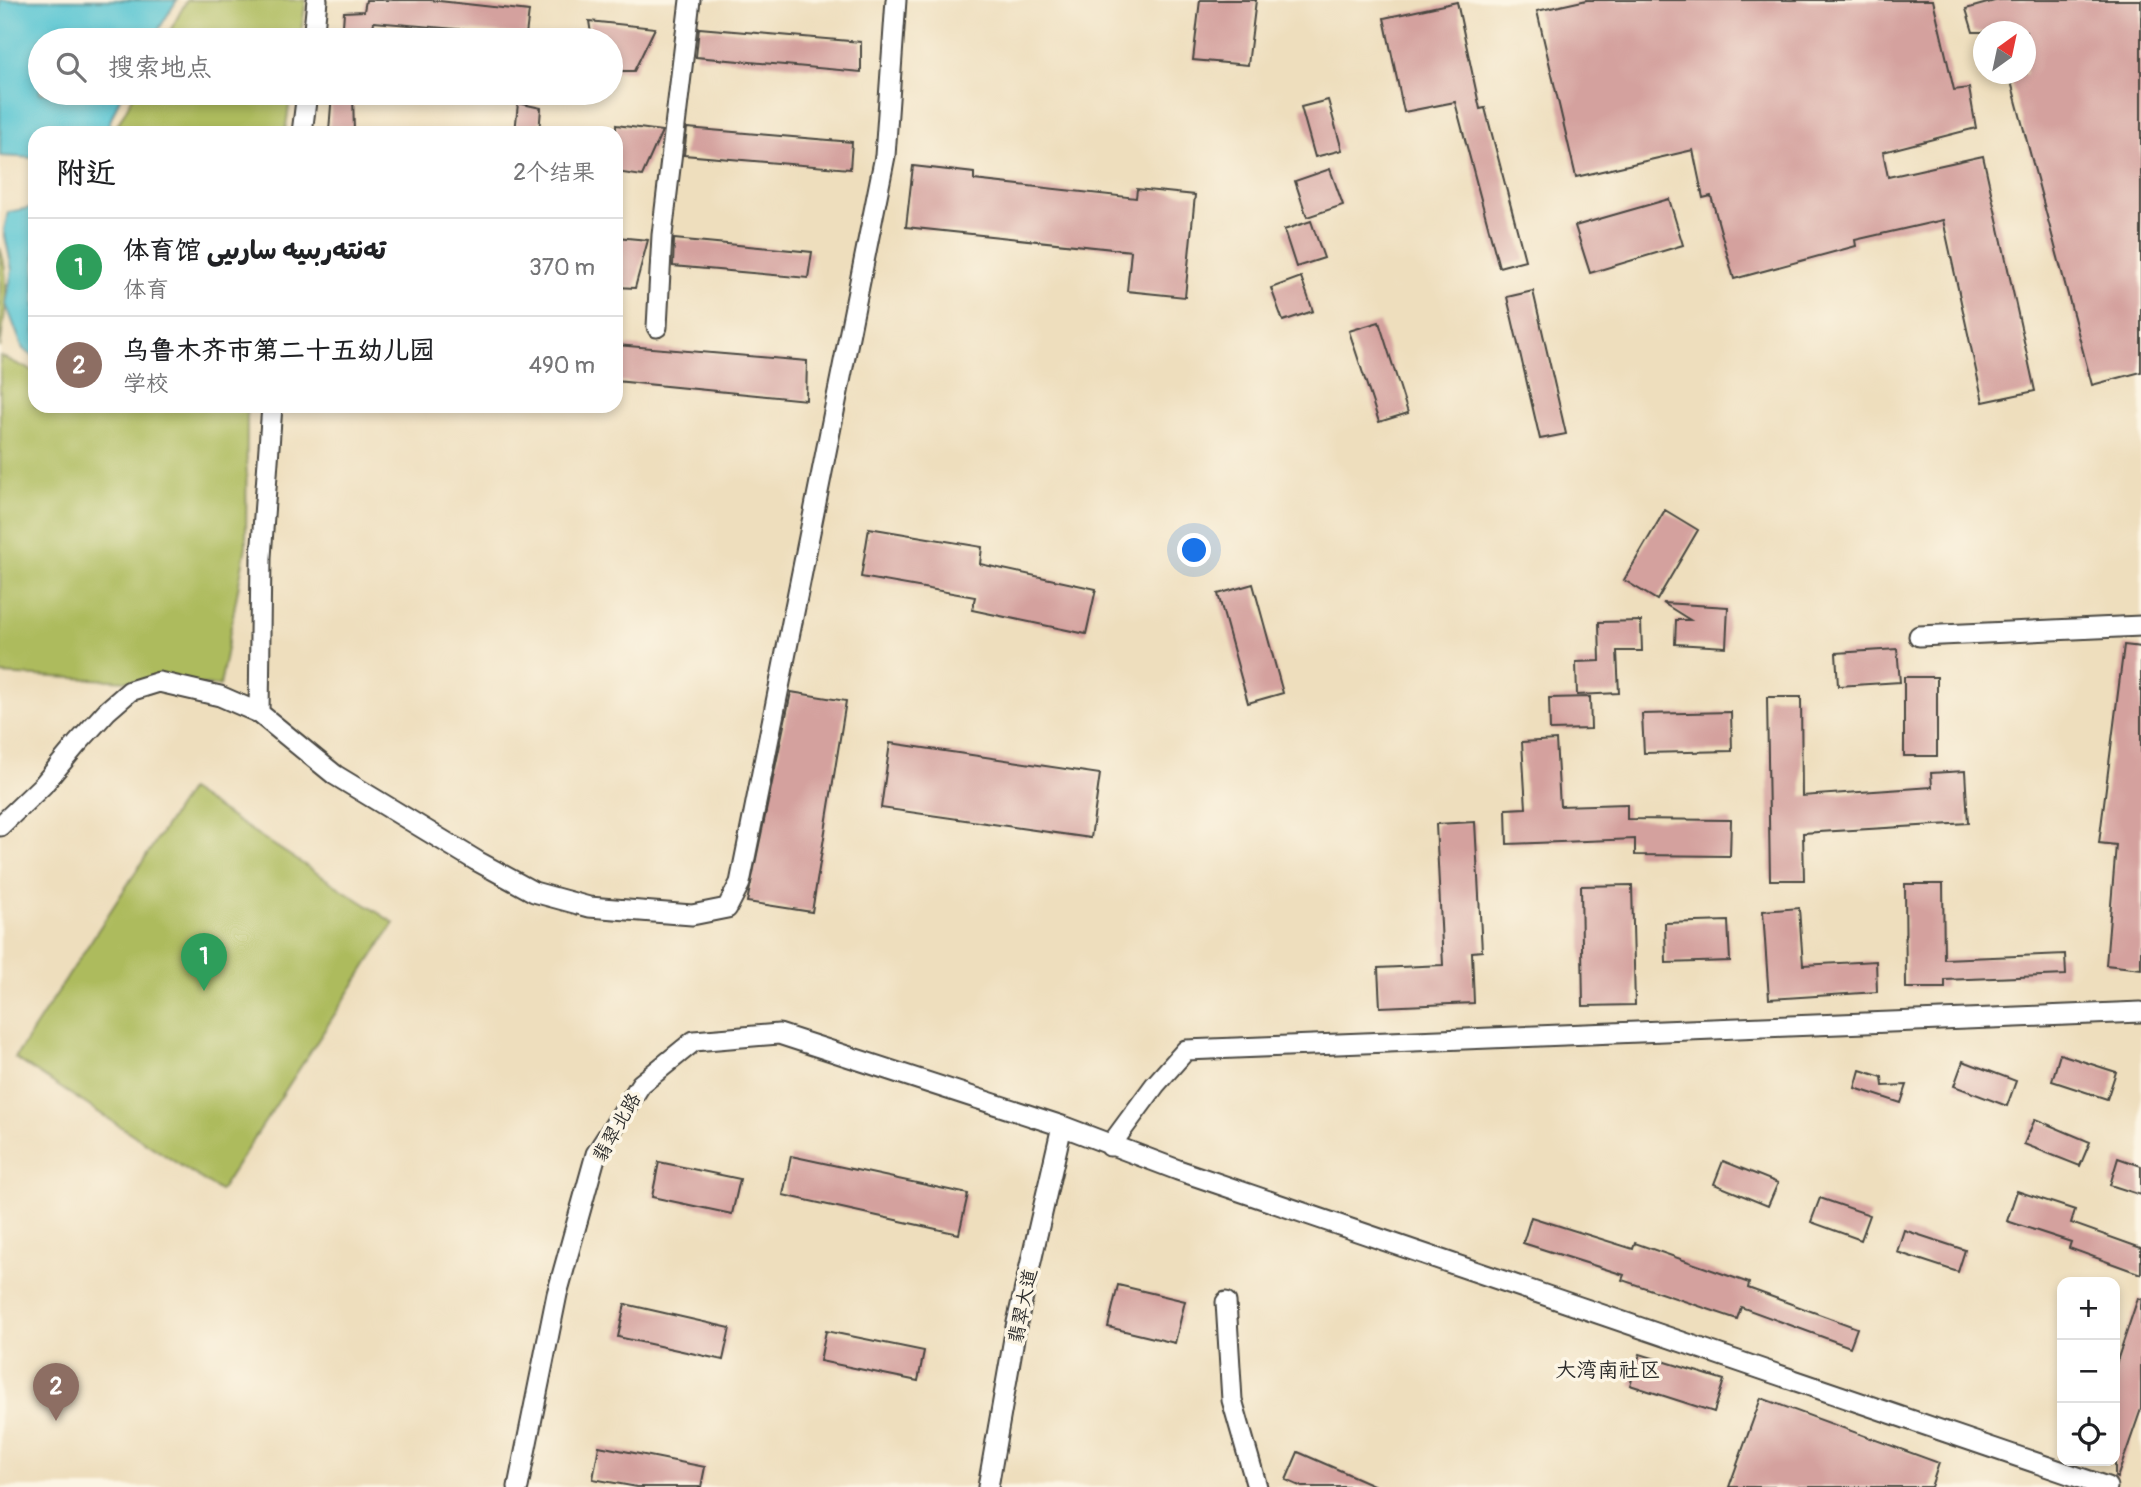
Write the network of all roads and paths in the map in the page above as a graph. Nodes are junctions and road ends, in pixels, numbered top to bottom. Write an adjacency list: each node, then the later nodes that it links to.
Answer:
1 (317, 0): 4 (street)
2 (690, 0): 7 (street)
3 (896, 0): 11 (street)
4 (314, 28)
5 (306, 105): 6 (street)
6 (303, 126)
7 (657, 327)
8 (271, 413): 11 (street)
9 (2141, 626): 10 (street)
10 (1919, 636)
11 (259, 713): 12 (street)
12 (0, 826)
13 (2141, 1012): 15 (street)
14 (1062, 1126): 15 (street, 翡翠北路); 17 (street, 翡翠北路); 18 (street, 翡翠大道)
15 (1110, 1146): 20 (street, 翡翠北路)
16 (1226, 1302): 19 (street)
17 (518, 1487)
18 (988, 1487)
19 (1257, 1487)
20 (2107, 1487)

